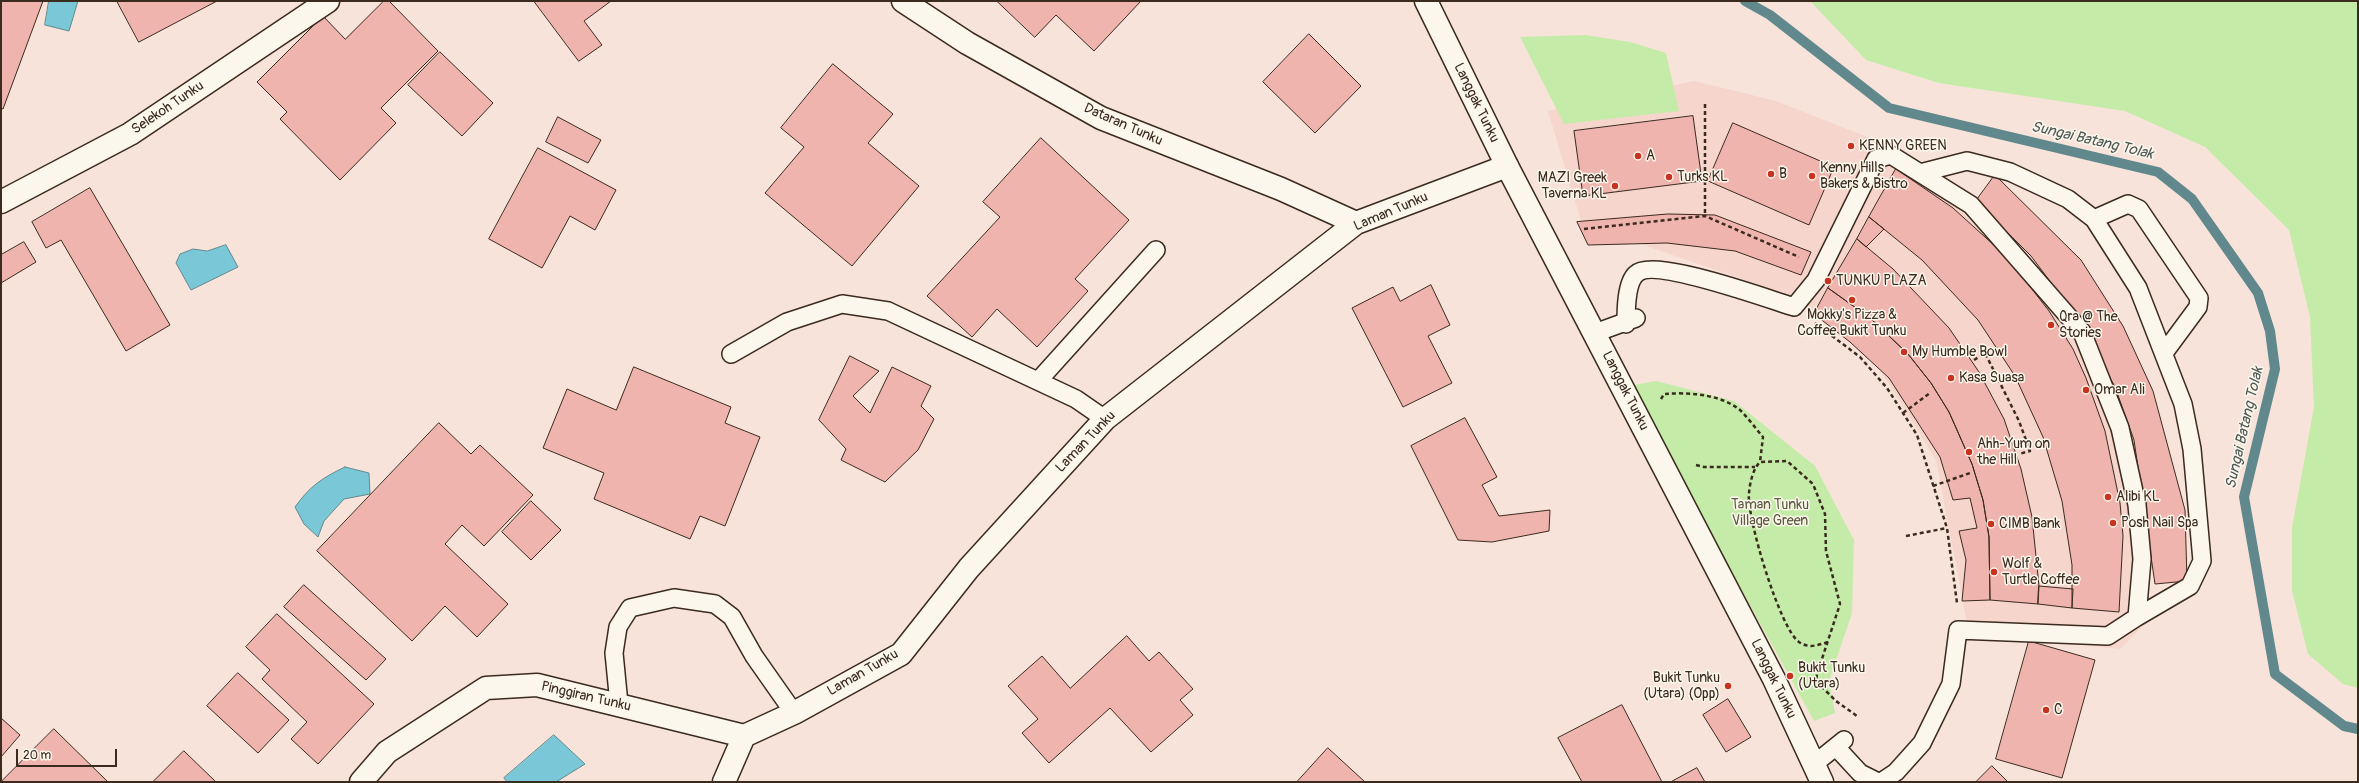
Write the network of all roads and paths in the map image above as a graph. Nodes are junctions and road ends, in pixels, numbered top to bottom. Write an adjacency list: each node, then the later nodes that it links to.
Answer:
1 (328, 1): 7 (street, Selekoh Tunku)
2 (903, 1): 10 (street, Dataran Tunku)
3 (1426, 1): 5 (street, Langgak Tunku)
4 (1705, 104): 8 (path)
5 (1507, 166): 10 (street, Laman Tunku); 15 (street, Langgak Tunku)
6 (1920, 173): 9 (lane); 13 (lane); 32 (lane)
7 (1, 202)
8 (1706, 216): 11 (path); 13 (path)
9 (2094, 219): 16 (lane); 16 (lane)
10 (1356, 223): 23 (street, Laman Tunku)
11 (1584, 229)
12 (1156, 250): 19 (lane)
13 (1822, 268): 14 (lane)
14 (1794, 307): 15 (lane); 22 (path)
15 (1595, 333): 39 (street, Langgak Tunku)
16 (2164, 353): 32 (lane)
17 (731, 354): 19 (lane)
18 (1974, 360): 24 (path)
19 (1038, 381): 23 (lane)
20 (1930, 393): 22 (path)
21 (1658, 405): 25 (path)
22 (1903, 413): 29 (path)
23 (1105, 419): 36 (street, Laman Tunku)
24 (2019, 454)
25 (1760, 462): 27 (path); 34 (path)
26 (1691, 464): 27 (path)
27 (1755, 468): 34 (path)
28 (1970, 473): 29 (path)
29 (1933, 486): 30 (path)
30 (1947, 528): 31 (path); 33 (path)
31 (1906, 536)
32 (2137, 617): 33 (lane)
33 (1958, 630): 43 (lane)
34 (1828, 642): 37 (path)
35 (619, 704): 36 (lane); 38 (street, Pinggiran Tunku); 40 (street, Pinggiran Tunku)
36 (794, 713): 38 (street, Laman Tunku)
37 (1862, 719)
38 (744, 736): 41 (street)
39 (1817, 774): 42 (lane)
40 (361, 782)
41 (724, 782)
42 (1878, 782)
43 (1881, 782)

